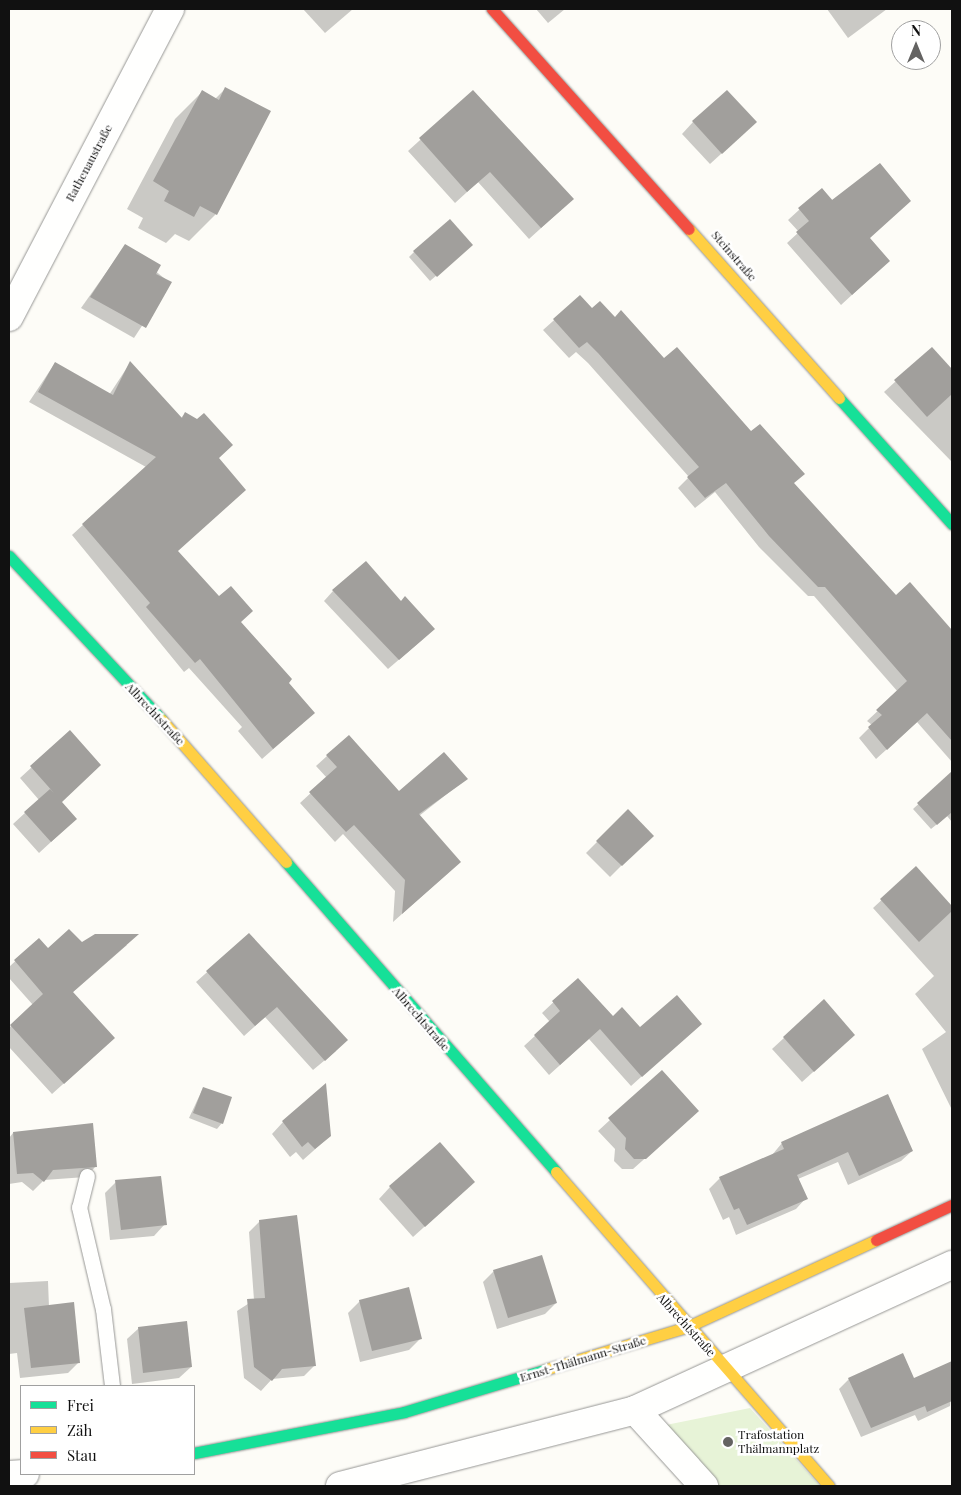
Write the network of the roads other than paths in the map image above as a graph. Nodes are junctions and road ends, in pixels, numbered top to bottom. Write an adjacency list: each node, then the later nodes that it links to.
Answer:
1 (170, 9): 3 (street, Rathenaustraße)
2 (492, 9): 4 (street, Steinstraße)
3 (9, 317)
4 (952, 524)
5 (9, 556): 9 (street, Albrechtstraße)
6 (87, 1176): 11 (lane)
7 (952, 1205): 9 (street, Ernst-Thälmann-Straße)
8 (952, 1266): 10 (street)
9 (687, 1327): 10 (street, Albrechtstraße); 13 (street, Ernst-Thälmann-Straße)
10 (728, 1371): 12 (street); 16 (street, Albrechtstraße)
11 (112, 1385)
12 (635, 1410): 14 (street); 15 (street)
13 (195, 1453)
14 (340, 1486)
15 (704, 1486)
16 (829, 1486)

